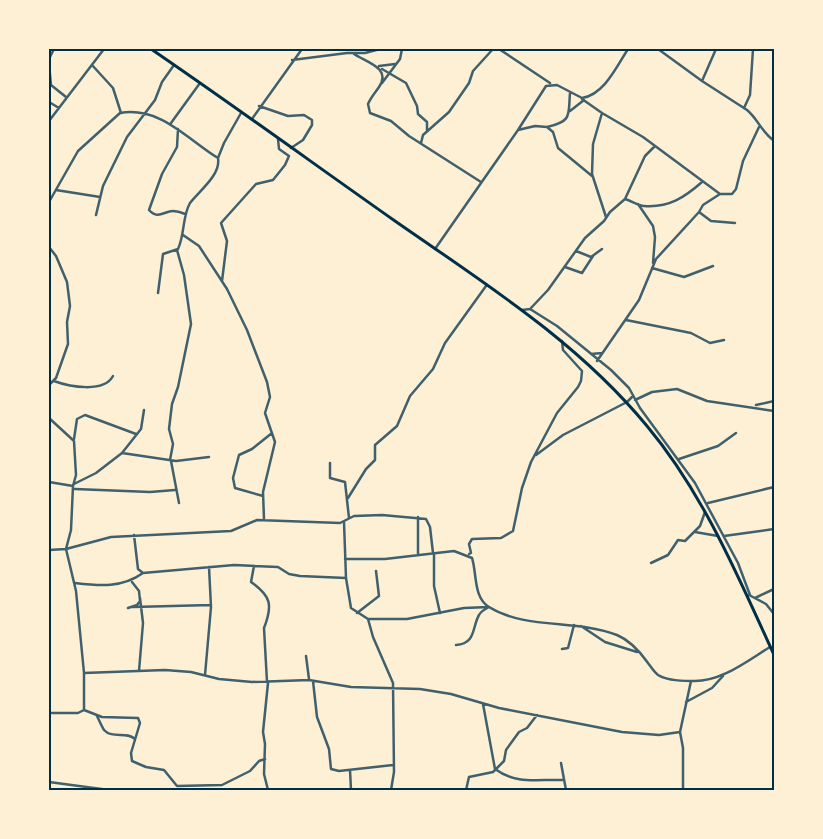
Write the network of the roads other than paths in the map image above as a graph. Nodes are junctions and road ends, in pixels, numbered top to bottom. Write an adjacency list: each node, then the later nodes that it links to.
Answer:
1 (54, 49): 14 (street)
2 (104, 49): 18 (street)
3 (151, 49): 19 (main road)
4 (302, 49): 15 (street)
5 (380, 49): 13 (street)
6 (402, 49): 17 (street)
7 (493, 49): 44 (street)
8 (498, 49): 25 (street)
9 (628, 49): 28 (street)
10 (658, 49): 22 (street)
11 (716, 49): 22 (street)
12 (753, 49): 32 (street)
13 (354, 54): 15 (street); 20 (street)
14 (49, 59)
15 (292, 60): 30 (street)
16 (49, 64): 27 (street)
17 (397, 64): 20 (street); 21 (street)
18 (92, 65): 27 (street); 34 (street)
19 (174, 65): 23 (main road); 37 (street)
20 (379, 67): 21 (street); 24 (street)
21 (390, 74): 24 (street); 44 (street)
22 (702, 81): 32 (street)
23 (200, 83): 35 (main road); 40 (street)
24 (381, 84): 48 (street)
25 (551, 84): 26 (street); 45 (street)
26 (570, 93): 28 (street); 33 (street)
27 (66, 97): 31 (street)
28 (583, 99): 33 (street); 36 (street)
29 (49, 102): 31 (street)
30 (260, 106): 38 (street); 50 (street)
31 (59, 108): 39 (street)
32 (744, 108): 42 (street)
33 (570, 111): 41 (street)
34 (121, 113): 37 (street); 55 (street)
35 (241, 113): 38 (main road); 51 (street)
36 (602, 113): 49 (street); 52 (street)
37 (146, 114): 40 (street); 57 (street)
38 (251, 120): 46 (main road)
39 (49, 121)
40 (171, 123): 43 (street)
41 (547, 126): 45 (street); 52 (street)
42 (759, 126): 47 (street); 56 (street)
43 (178, 129): 51 (street); 62 (street)
44 (427, 130): 48 (street)
45 (518, 130): 53 (street)
46 (278, 139): 50 (main road); 76 (street)
47 (774, 141)
48 (421, 143): 53 (street)
49 (655, 146): 54 (street); 58 (street)
50 (291, 148): 69 (main road)
51 (218, 158): 62 (street)
52 (593, 177): 64 (street)
53 (481, 182): 69 (street)
54 (702, 182): 56 (street); 60 (street)
55 (56, 190): 57 (street); 59 (street)
56 (720, 194): 61 (street)
57 (100, 197): 63 (street)
58 (626, 200): 60 (street); 64 (street)
59 (49, 202)
60 (638, 204): 75 (street)
61 (699, 212): 65 (street); 75 (street)
62 (186, 214): 66 (street)
63 (96, 215)
64 (606, 217): 71 (street)
65 (735, 223)
66 (183, 235): 70 (street); 76 (street)
67 (49, 247): 88 (street)
68 (602, 248): 72 (street)
69 (435, 249): 77 (main road)
70 (177, 250): 78 (street); 105 (street)
71 (576, 252): 72 (street); 73 (street)
72 (593, 256): 73 (street)
73 (564, 266): 79 (street)
74 (713, 266): 75 (street)
75 (652, 268): 81 (street)
76 (222, 281): 97 (street)
77 (486, 286): 80 (main road); 112 (street)
78 (158, 293)
79 (530, 309): 80 (street); 85 (street)
80 (522, 310): 83 (main road)
81 (626, 320): 82 (street); 84 (street)
82 (724, 340)
83 (562, 341): 92 (main road); 102 (street)
84 (604, 352): 85 (street); 86 (street)
85 (589, 354): 86 (street)
86 (597, 361): 89 (street)
87 (114, 376): 88 (street)
88 (51, 383)
89 (632, 397): 90 (street); 92 (street)
90 (635, 400): 93 (street); 104 (street)
91 (774, 401): 93 (street)
92 (627, 402): 102 (street); 115 (main road)
93 (753, 406): 95 (street)
94 (144, 410): 99 (street)
95 (774, 410)
96 (49, 418): 100 (street)
97 (273, 432): 111 (street); 111 (street)
98 (736, 433): 104 (street)
99 (136, 434): 100 (street); 101 (street)
100 (74, 439): 108 (street)
101 (122, 453): 105 (street); 108 (street)
102 (535, 455): 128 (street)
103 (209, 457): 105 (street)
104 (679, 459): 114 (street)
105 (171, 460): 110 (street)
106 (330, 463): 112 (street)
107 (49, 482): 108 (street)
108 (74, 486): 110 (street); 125 (street)
109 (774, 487): 114 (street)
110 (175, 490): 113 (street)
111 (263, 496): 118 (street)
112 (348, 498): 116 (street)
113 (179, 503)
114 (707, 503): 124 (street)
115 (705, 512): 121 (street); 123 (main road)
116 (349, 518): 117 (street); 119 (street)
117 (418, 518): 127 (street); 129 (street)
118 (264, 519): 119 (street); 122 (street)
119 (344, 522): 130 (street)
120 (774, 529): 124 (street)
121 (696, 532): 123 (street); 131 (street)
122 (134, 535): 125 (street); 135 (street)
123 (718, 536): 124 (street); 140 (main road)
124 (723, 536): 141 (street)
125 (66, 548): 126 (street); 138 (street)
126 (49, 550)
127 (434, 553): 128 (street); 129 (street); 149 (street)
128 (467, 554): 147 (street)
129 (418, 555): 130 (street)
130 (345, 558): 136 (street)
131 (651, 563)
132 (254, 566): 133 (street); 136 (street); 167 (street)
133 (209, 567): 135 (street); 144 (street)
134 (376, 571): 150 (street)
135 (143, 573): 137 (street)
136 (346, 578): 150 (street)
137 (132, 582): 138 (street); 142 (street)
138 (75, 583): 162 (street)
139 (774, 588): 143 (street)
140 (745, 594): 141 (street); 156 (main road)
141 (750, 595): 143 (street)
142 (140, 598): 145 (street); 146 (street)
143 (755, 598): 151 (street)
144 (211, 605): 145 (street); 164 (street)
145 (142, 606): 146 (street); 161 (street)
146 (133, 607): 148 (street)
147 (489, 607): 149 (street); 153 (street); 155 (street)
148 (128, 608)
149 (440, 613): 152 (street)
150 (357, 614): 152 (street)
151 (774, 614)
152 (368, 619): 169 (street)
153 (574, 625): 154 (street); 157 (street)
154 (580, 625): 158 (street); 158 (street)
155 (456, 644)
156 (770, 647): 159 (main road); 163 (street)
157 (562, 649)
158 (637, 652): 168 (street)
159 (774, 654)
160 (306, 656): 165 (street)
161 (139, 671): 162 (street); 164 (street)
162 (84, 673): 172 (street)
163 (724, 674): 168 (street); 170 (street)
164 (205, 676): 167 (street)
165 (309, 680): 166 (street); 167 (street)
166 (313, 681): 169 (street); 182 (street)
167 (268, 682): 178 (street)
168 (691, 682): 170 (street)
169 (394, 688): 171 (street); 180 (street)
170 (686, 702): 176 (street)
171 (483, 704): 174 (street); 181 (street)
172 (84, 710): 173 (street); 175 (street)
173 (49, 713)
174 (538, 714): 176 (street); 181 (street)
175 (96, 716): 177 (street); 177 (street)
176 (680, 732): 191 (street)
177 (135, 739): 178 (street)
178 (265, 758): 186 (street)
179 (562, 763): 183 (street)
180 (393, 764): 182 (street); 188 (street)
181 (495, 768): 183 (street); 189 (street)
182 (350, 770): 187 (street)
183 (563, 780): 190 (street)
184 (49, 782): 185 (street)
185 (109, 790)
186 (268, 790)
187 (350, 790)
188 (391, 790)
189 (466, 790)
190 (566, 790)
191 (683, 790)

